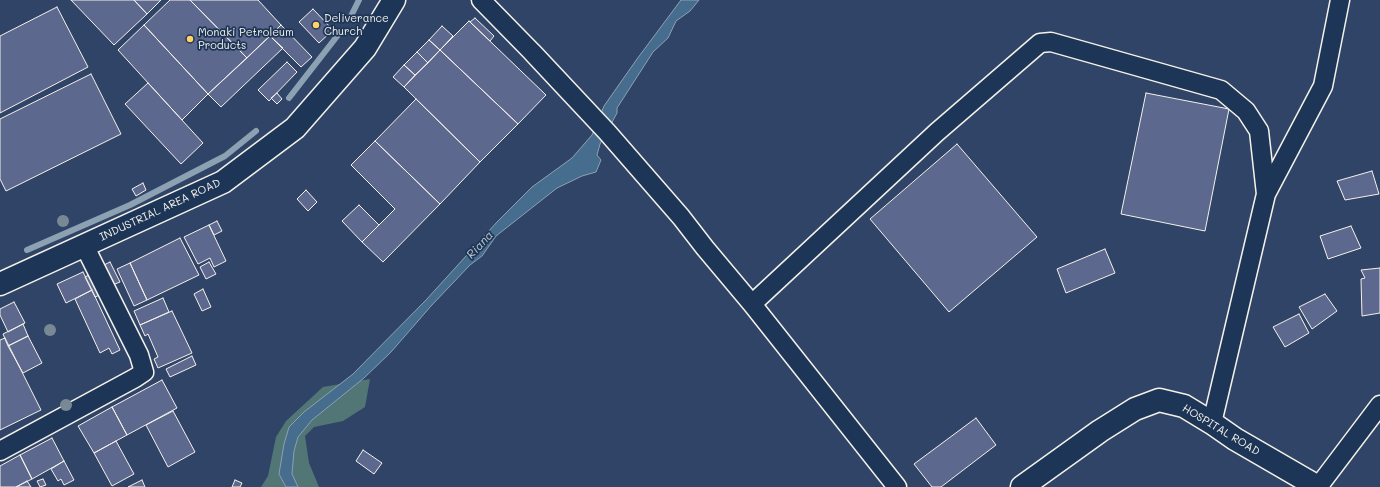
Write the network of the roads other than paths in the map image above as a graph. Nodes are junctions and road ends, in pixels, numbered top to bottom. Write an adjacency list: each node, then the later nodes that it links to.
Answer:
1 (394, 0): 5 (main road, INDUSTRIAL AREA ROAD)
2 (481, 0): 7 (street)
3 (1340, 0): 4 (street)
4 (1266, 194): 7 (street); 9 (street)
5 (84, 245): 6 (main road, INDUSTRIAL AREA ROAD); 10 (street)
6 (0, 284)
7 (752, 304): 11 (street)
8 (1380, 405): 13 (street)
9 (1212, 423): 12 (main road, HOSPITAL ROAD); 13 (main road, HOSPITAL ROAD)
10 (0, 451)
11 (897, 487)
12 (1022, 487)
13 (1318, 487)

